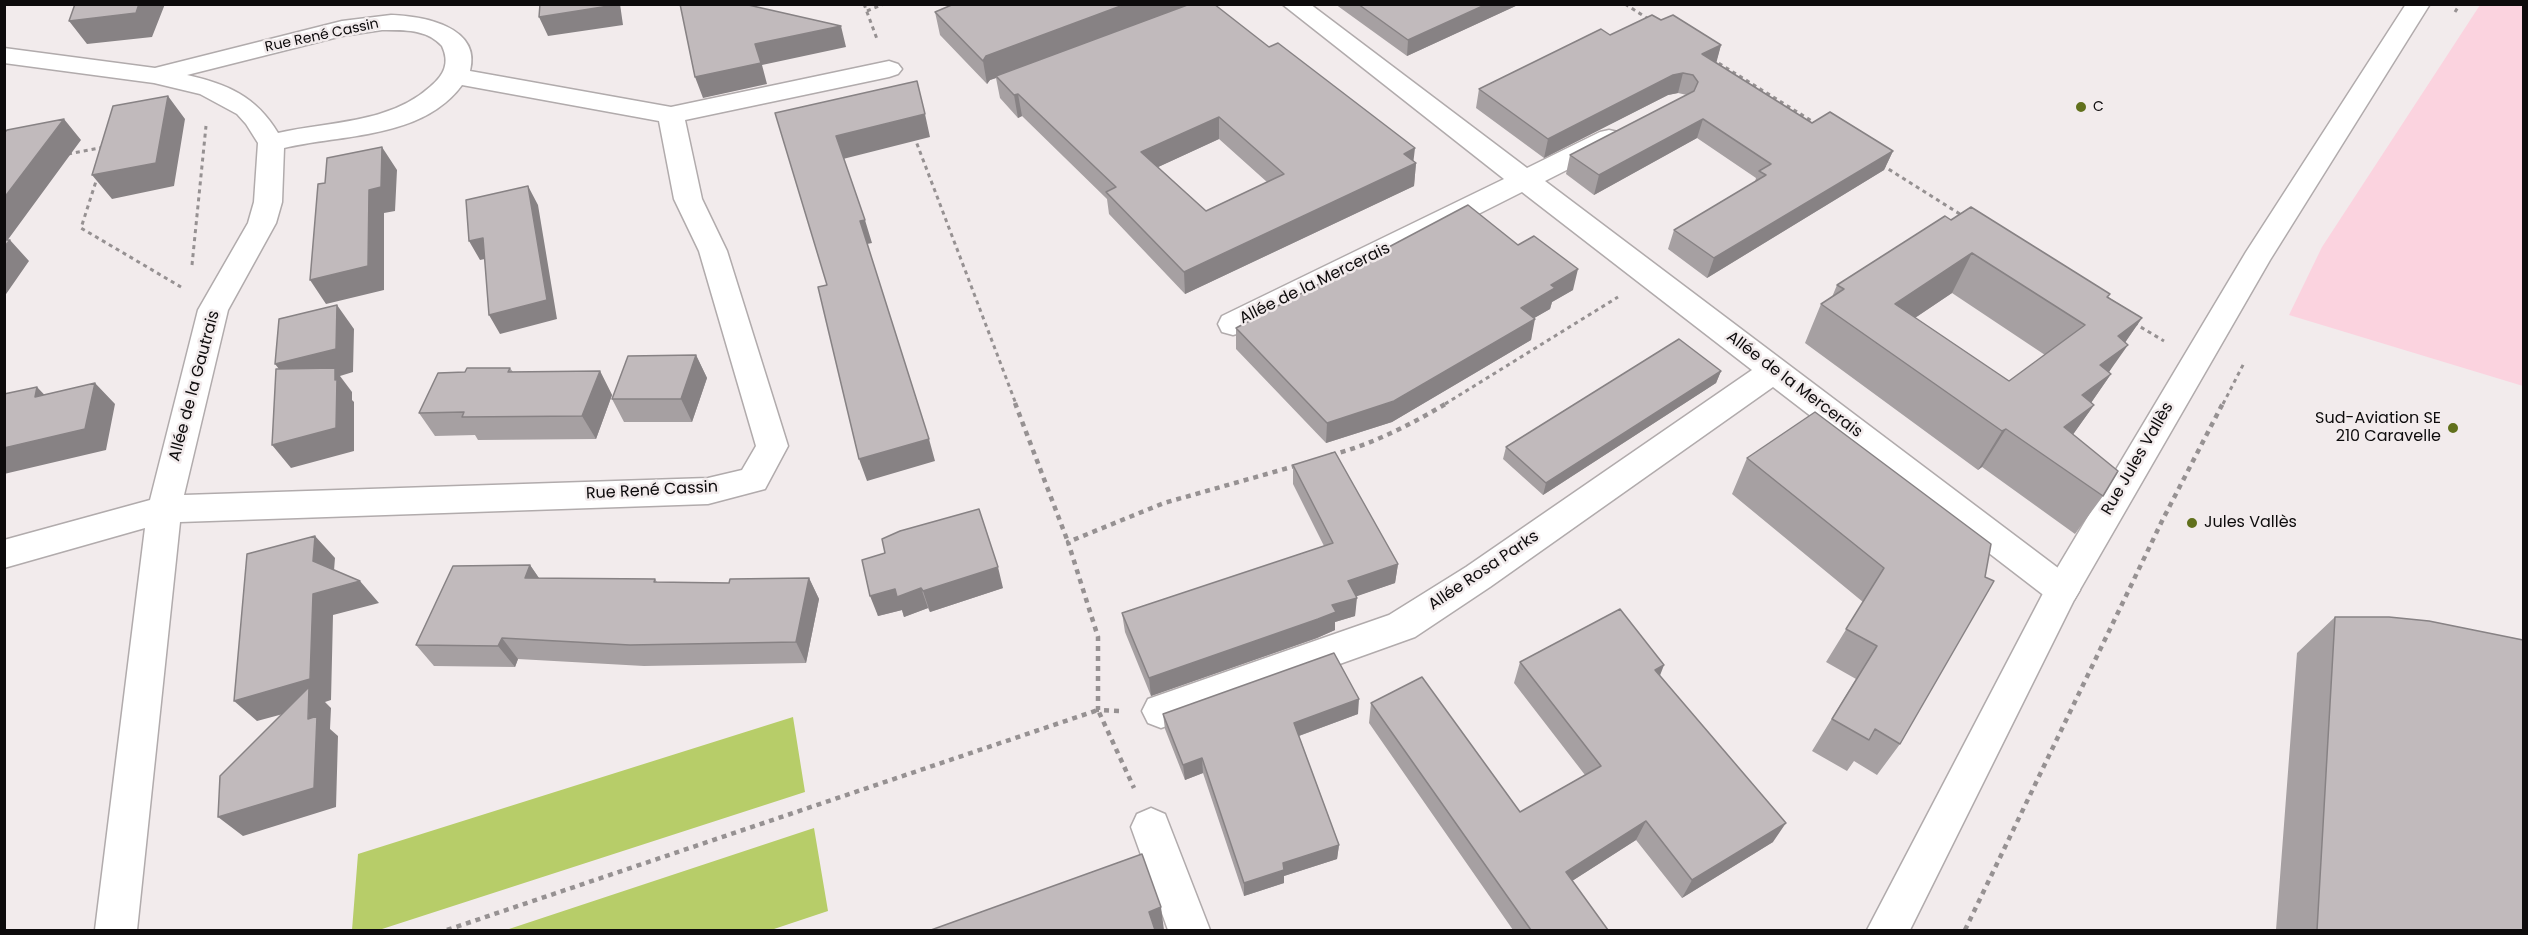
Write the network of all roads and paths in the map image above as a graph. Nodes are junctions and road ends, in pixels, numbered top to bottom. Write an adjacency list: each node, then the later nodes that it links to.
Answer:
1 (864, 4): 6 (path)
2 (885, 4): 6 (path)
3 (1294, 4): 23 (street, Allée de la Mercerais)
4 (1625, 4): 7 (path)
5 (2418, 4): 30 (street, Rue Jules Vallès)
6 (867, 11): 10 (path)
7 (1656, 24)
8 (4, 55): 11 (street)
9 (1707, 55): 15 (path)
10 (889, 69): 14 (street)
11 (154, 75): 12 (street, Rue René Cassin); 13 (street)
12 (456, 76): 14 (street); 18 (street)
13 (230, 98): 18 (street); 26 (path)
14 (671, 115): 34 (street, Rue René Cassin)
15 (1818, 125)
16 (1627, 129): 23 (street, Allée de la Mercerais)
17 (914, 135): 35 (path)
18 (271, 143): 26 (street, Allée de la Gautrais)
19 (62, 155): 20 (path)
20 (104, 156)
21 (1880, 164): 24 (path)
22 (101, 167): 26 (path)
23 (1526, 181): 25 (street, Allée de la Mercerais); 28 (street, Allée de la Mercerais)
24 (1971, 221)
25 (1651, 277): 31 (street, Allée de la Mercerais); 32 (path)
26 (201, 301): 34 (street, Allée de la Gautrais)
27 (2134, 323): 30 (path)
28 (1233, 324)
29 (2246, 358): 45 (path)
30 (2195, 361): 37 (street, Rue Jules Vallès)
31 (1774, 370): 37 (street, Allée de la Mercerais); 39 (street, Allée Rosa Parks)
32 (1324, 458)
33 (1301, 464): 35 (path)
34 (164, 509): 36 (street, Rue René Cassin); 41 (street, Allée de la Gautrais)
35 (1068, 542): 38 (path)
36 (4, 554)
37 (2062, 590): 44 (street, Rue Jules Vallès)
38 (1098, 710): 39 (path); 40 (path); 42 (path)
39 (1161, 711)
40 (1151, 827): 43 (street)
41 (116, 930)
42 (447, 930)
43 (1189, 930)
44 (1888, 930)
45 (1965, 930)

